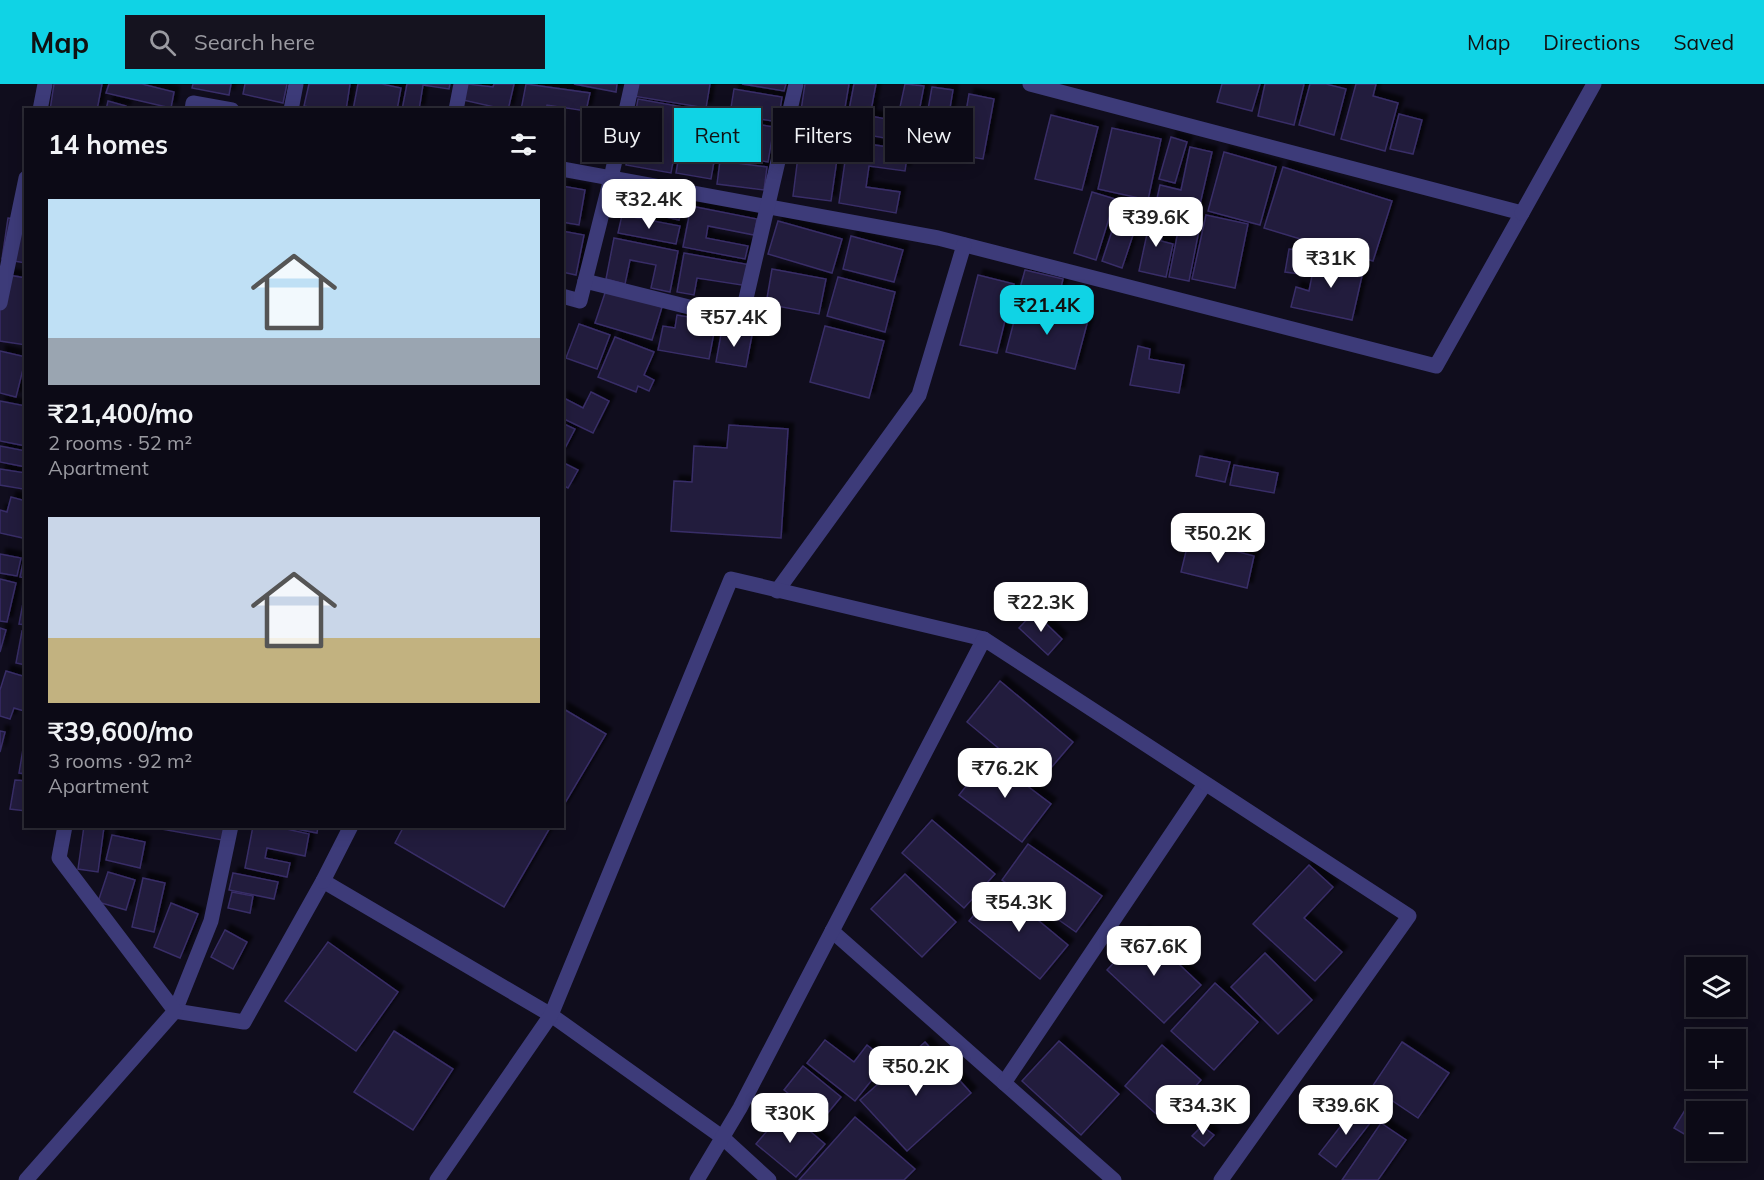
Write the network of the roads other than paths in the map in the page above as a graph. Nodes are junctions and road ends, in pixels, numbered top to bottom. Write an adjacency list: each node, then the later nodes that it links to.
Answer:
1 (45, 84): 8 (street)
2 (296, 84): 11 (street)
3 (460, 84): 12 (street)
4 (632, 84): 14 (street)
5 (796, 84): 16 (street)
6 (1030, 84): 17 (street)
7 (1594, 84): 17 (street)
8 (39, 108)
9 (192, 108): 10 (street)
10 (221, 108)
11 (291, 108)
12 (456, 108)
13 (564, 169): 14 (street)
14 (611, 178): 16 (street); 19 (street)
15 (24, 188): 21 (street)
16 (768, 207): 18 (street); 19 (street)
17 (1522, 213): 18 (street)
18 (964, 245): 22 (street)
19 (585, 281): 20 (street)
20 (564, 297)
21 (0, 303)
22 (777, 591): 23 (street); 31 (street)
23 (984, 639): 24 (street); 29 (street)
24 (1205, 784): 32 (street); 39 (street)
25 (65, 828): 30 (street)
26 (231, 828): 30 (street)
27 (350, 828): 28 (street)
28 (324, 881): 30 (street); 31 (street)
29 (832, 931): 32 (street); 33 (street)
30 (175, 1011): 34 (street)
31 (551, 1015): 33 (street); 35 (street)
32 (1004, 1083): 38 (street)
33 (722, 1137): 36 (street); 37 (street)
34 (26, 1180)
35 (437, 1180)
36 (697, 1180)
37 (769, 1180)
38 (1114, 1180)
39 (1221, 1180)

